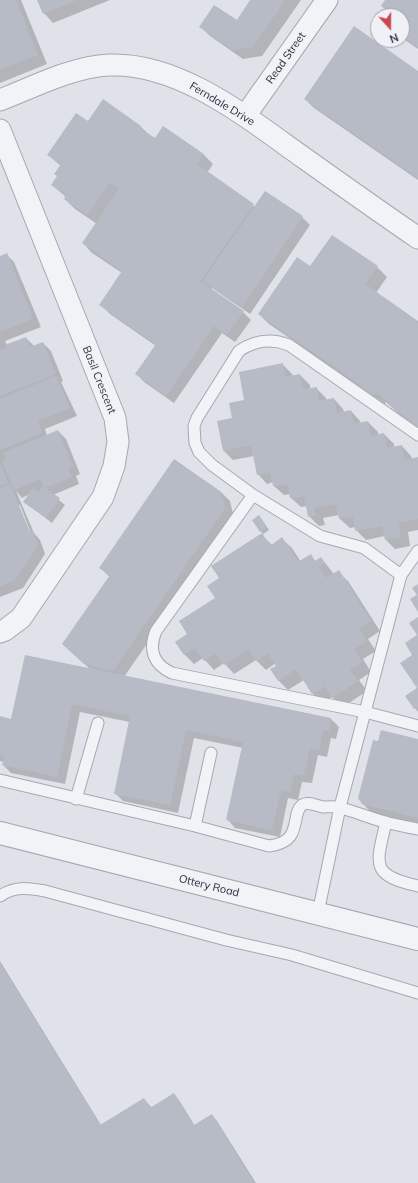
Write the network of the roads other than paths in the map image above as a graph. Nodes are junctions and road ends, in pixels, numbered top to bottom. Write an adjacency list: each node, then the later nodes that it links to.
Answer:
1 (326, 0): 3 (street, Read Street)
2 (0, 100): 3 (street, Ferndale Drive)
3 (245, 116): 5 (street, Ferndale Drive)
4 (0, 130): 10 (street, Basil Crescent)
5 (418, 238)
6 (418, 435): 7 (lane)
7 (254, 494): 9 (lane); 11 (lane)
8 (418, 551): 9 (lane)
9 (401, 575): 11 (lane)
10 (0, 632)
11 (365, 712): 13 (lane); 17 (lane)
12 (98, 724): 16 (lane)
13 (418, 726)
14 (211, 752): 19 (lane)
15 (0, 780): 16 (lane)
16 (76, 799): 19 (lane)
17 (340, 807): 18 (lane); 19 (lane); 24 (lane)
18 (386, 822): 20 (lane); 22 (lane)
19 (195, 826)
20 (418, 829)
21 (0, 833): 24 (street, Ottery Road)
22 (418, 886)
23 (0, 896): 26 (lane)
24 (318, 913): 25 (street, Ottery Road)
25 (418, 939)
26 (418, 994)

